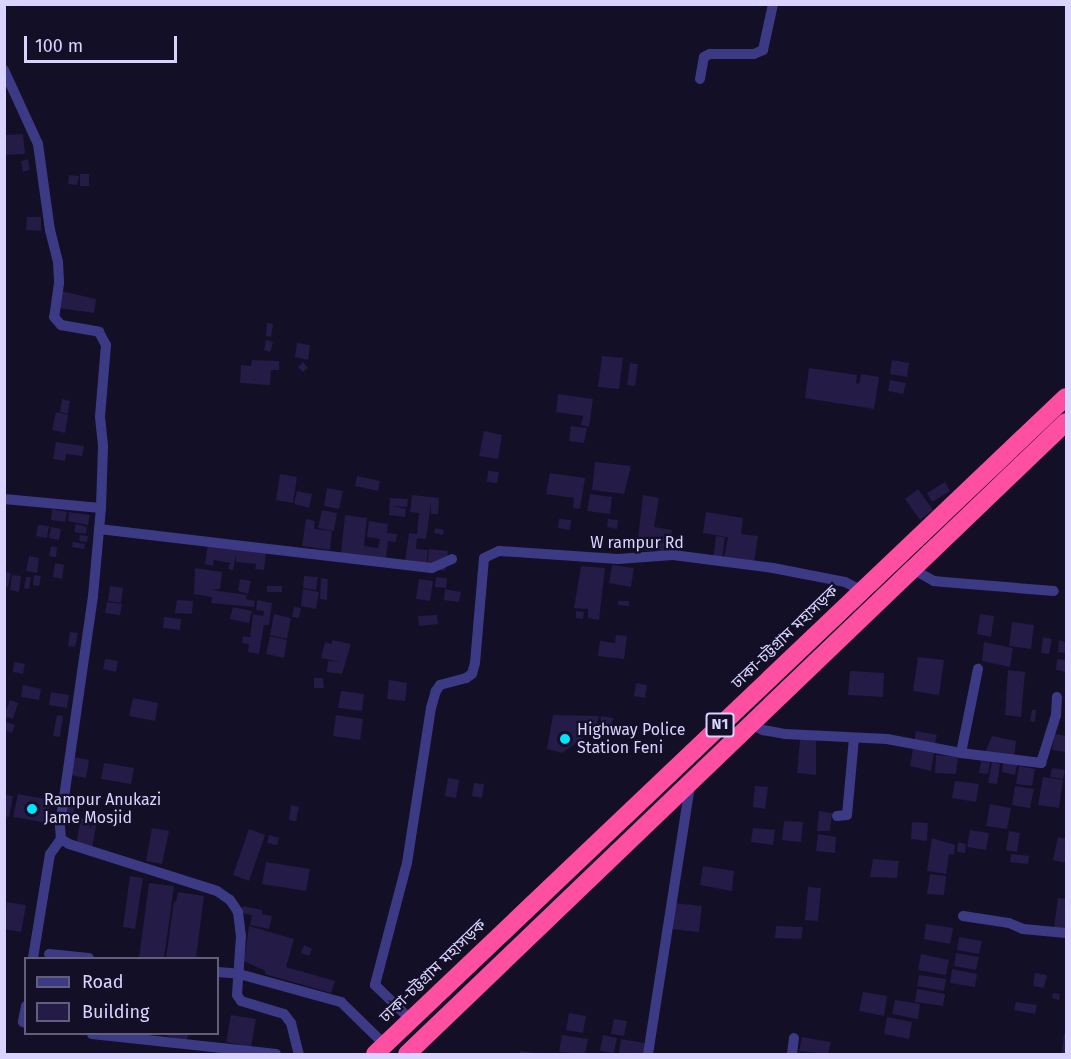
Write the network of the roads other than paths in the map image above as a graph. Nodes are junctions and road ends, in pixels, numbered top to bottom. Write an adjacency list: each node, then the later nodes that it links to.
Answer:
1 (772, 4): 3 (street)
2 (4, 70): 7 (street)
3 (700, 79)
4 (1066, 397): 11 (highway, ঢাকা-চট্টগ্রাম মহাসড়ক / N1)
5 (1066, 422): 10 (highway, N1)
6 (4, 499): 7 (street)
7 (101, 508): 8 (street)
8 (99, 529): 9 (street); 21 (street)
9 (452, 559)
10 (914, 570): 12 (street); 16 (highway, N1)
11 (861, 590): 15 (highway, ঢাকা-চট্টগ্রাম মহাসড়ক / N1); 29 (street, W rampur Rd)
12 (1054, 591)
13 (978, 669): 18 (street)
14 (1057, 697): 18 (street)
15 (734, 712): 16 (street); 29 (highway, ঢাকা-চট্টগ্রাম মহাসড়ক / N1)
16 (751, 725): 17 (street); 19 (highway, N1)
17 (854, 738): 18 (street); 20 (street)
18 (961, 753)
19 (690, 784): 35 (highway, N1); 36 (street)
20 (837, 816)
21 (61, 839): 25 (street); 28 (street)
22 (963, 916): 23 (street)
23 (1066, 933)
24 (49, 954): 26 (street)
25 (33, 957)
26 (79, 957)
27 (219, 972): 28 (street)
28 (239, 974): 32 (street); 34 (street)
29 (410, 1019): 32 (highway, ঢাকা-চট্টগ্রাম মহাসড়ক / N1)
30 (101, 1035): 33 (street)
31 (794, 1038): 37 (street)
32 (380, 1049)
33 (276, 1054)
34 (299, 1054)
35 (407, 1054)
36 (648, 1054)
37 (792, 1054)

